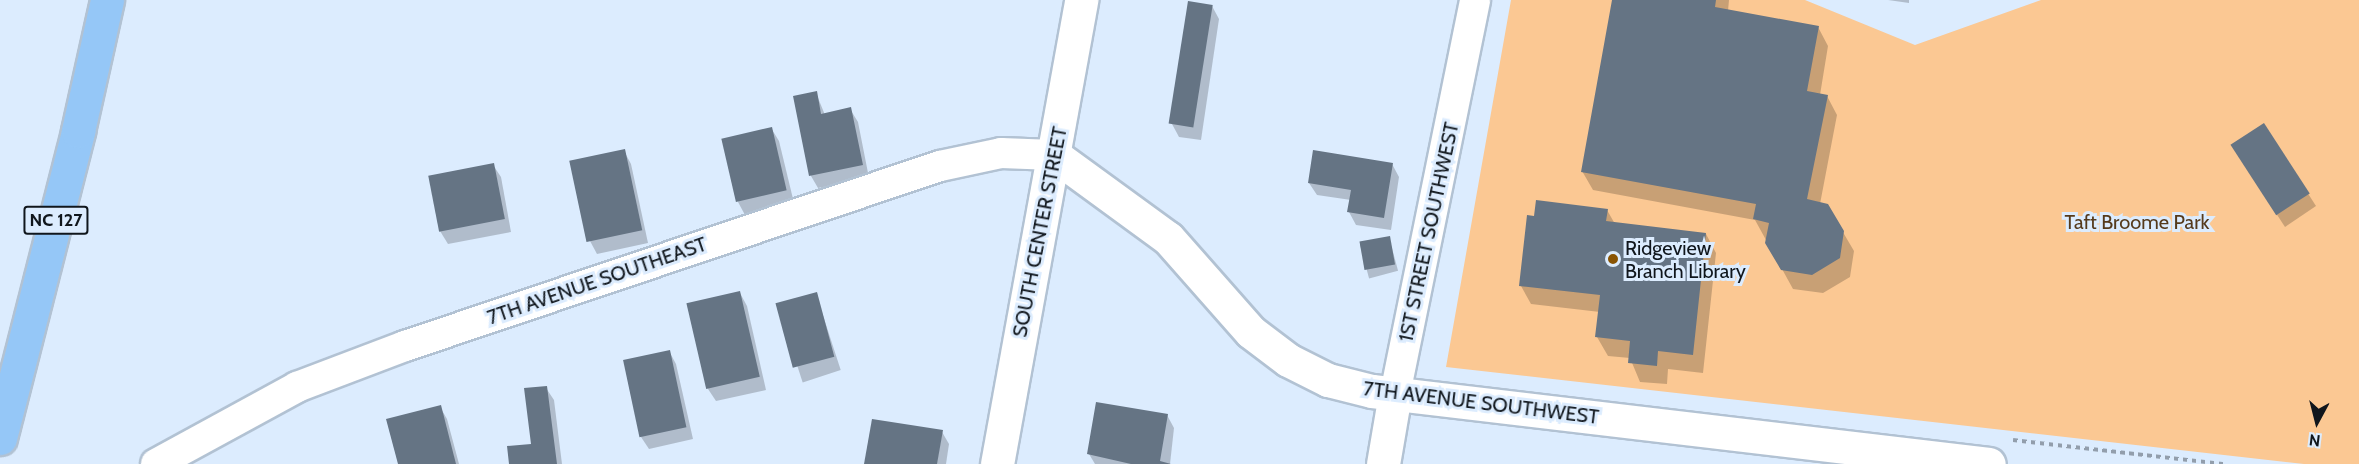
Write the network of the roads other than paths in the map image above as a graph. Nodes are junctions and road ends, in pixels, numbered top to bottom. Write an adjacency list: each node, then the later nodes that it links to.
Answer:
1 (107, 0): 6 (main road, NC 127)
2 (1081, 0): 4 (street, SOUTH CENTER STREET)
3 (1475, 0): 5 (street, 1ST STREET SOUTHWEST)
4 (1054, 155): 5 (street, 7TH AVENUE SOUTHWEST); 7 (street, 7TH AVENUE SOUTHEAST); 8 (street, SOUTH CENTER STREET)
5 (1395, 394): 9 (street, 1ST STREET SOUTHWEST); 10 (street, 7TH AVENUE SOUTHWEST)
6 (0, 438)
7 (156, 464)
8 (997, 464)
9 (1383, 464)
10 (1989, 464)

